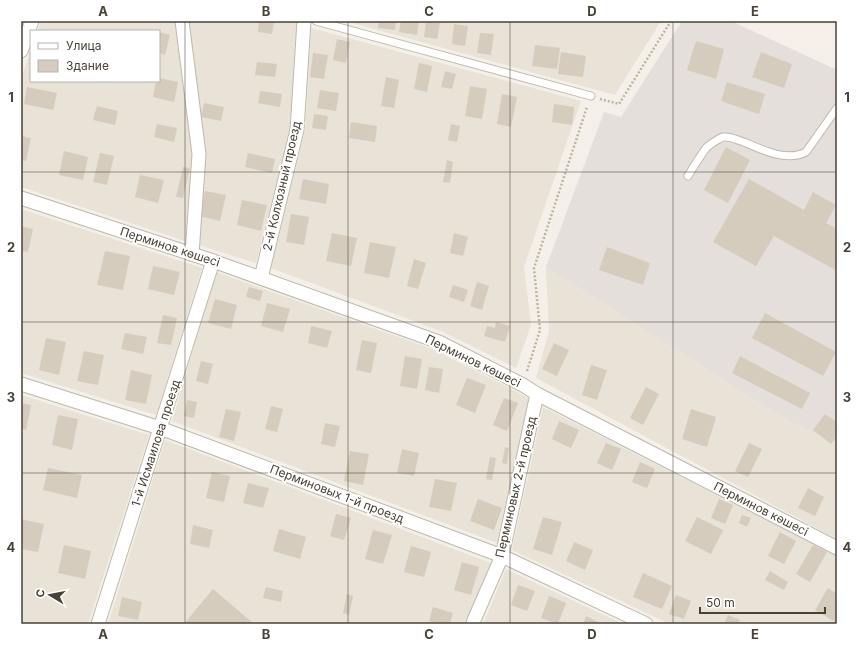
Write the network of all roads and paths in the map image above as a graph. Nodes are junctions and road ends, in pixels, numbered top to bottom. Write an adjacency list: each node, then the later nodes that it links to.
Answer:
1 (32, 21): 6 (street)
2 (182, 21): 11 (street)
3 (304, 21): 13 (street, 2-й Колхозный проезд)
4 (316, 21): 7 (lane)
5 (671, 21): 7 (path)
6 (21, 51)
7 (591, 96): 15 (path)
8 (837, 108): 9 (lane)
9 (688, 176)
10 (21, 198): 11 (street, Перминов көшесі)
11 (192, 254): 12 (street, Перминов көшесі)
12 (213, 261): 13 (street, Перминов көшесі); 17 (street, 1-й Исмаилова проезд)
13 (261, 278): 15 (street, Перминов көшесі)
14 (21, 384): 17 (street, Перминовых 1-й проезд)
15 (523, 385): 16 (street, Перминов көшесі)
16 (537, 394): 18 (street, Перминов көшесі); 19 (street, Перминовых 2-й проезд)
17 (160, 428): 19 (street, Перминовых 1-й проезд); 20 (street, 1-й Исмаилова проезд)
18 (837, 548)
19 (502, 556): 21 (street, Перминовых 2-й проезд); 22 (street, Перминовых 1-й проезд)
20 (98, 624)
21 (473, 624)
22 (646, 624)

